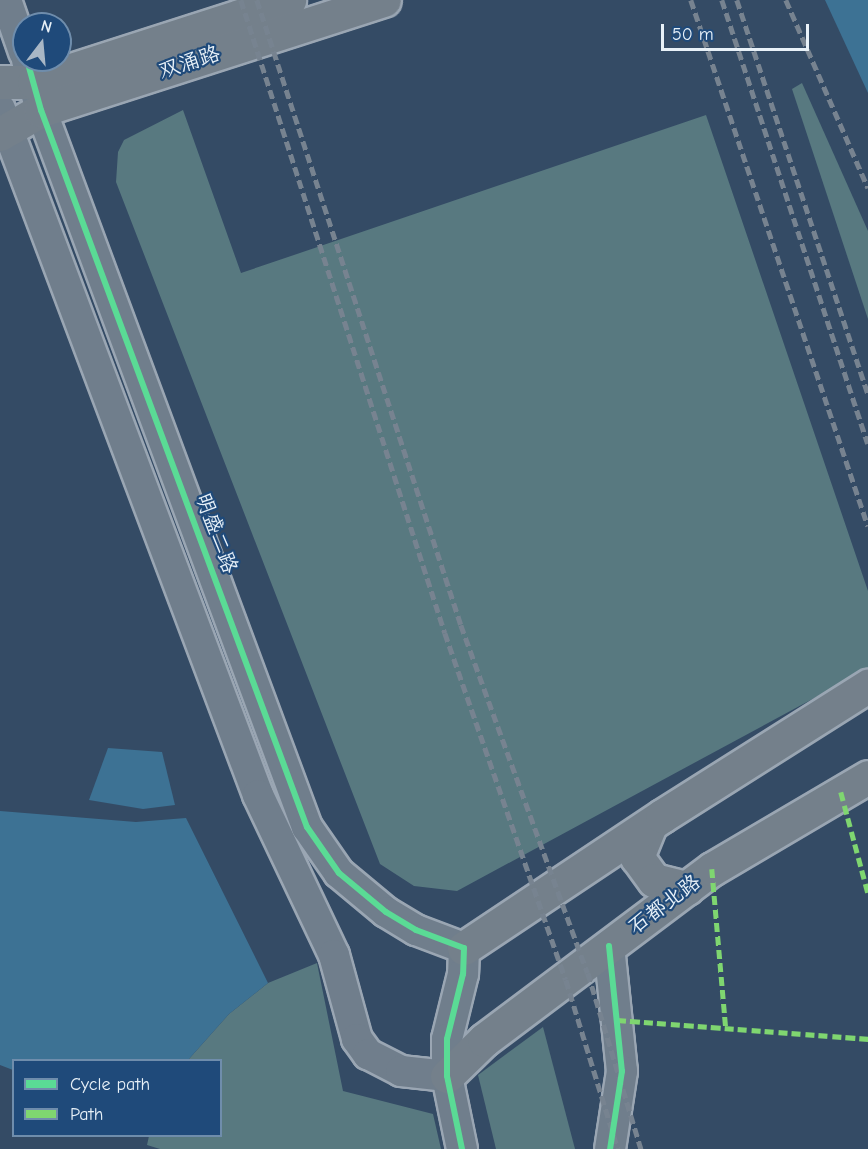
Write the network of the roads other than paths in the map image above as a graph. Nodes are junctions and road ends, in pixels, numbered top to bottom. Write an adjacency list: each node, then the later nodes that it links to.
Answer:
1 (6, 0): 4 (street, 明盛二路)
2 (289, 0): 4 (main road, 双涌路)
3 (384, 0): 4 (main road, 双涌路)
4 (31, 76): 5 (main road, 双涌路); 6 (main road, 双涌路); 12 (street, 明盛二路)
5 (0, 82)
6 (3, 125): 13 (street)
7 (868, 686): 9 (main road)
8 (868, 777): 10 (main road, 石都北路)
9 (650, 825): 10 (main road); 12 (main road)
10 (687, 888): 11 (main road, 石都北路)
11 (609, 946): 13 (main road, 石都北路); 15 (street)
12 (464, 948): 13 (street)
13 (447, 1076): 14 (street)
14 (462, 1149)
15 (610, 1149)

